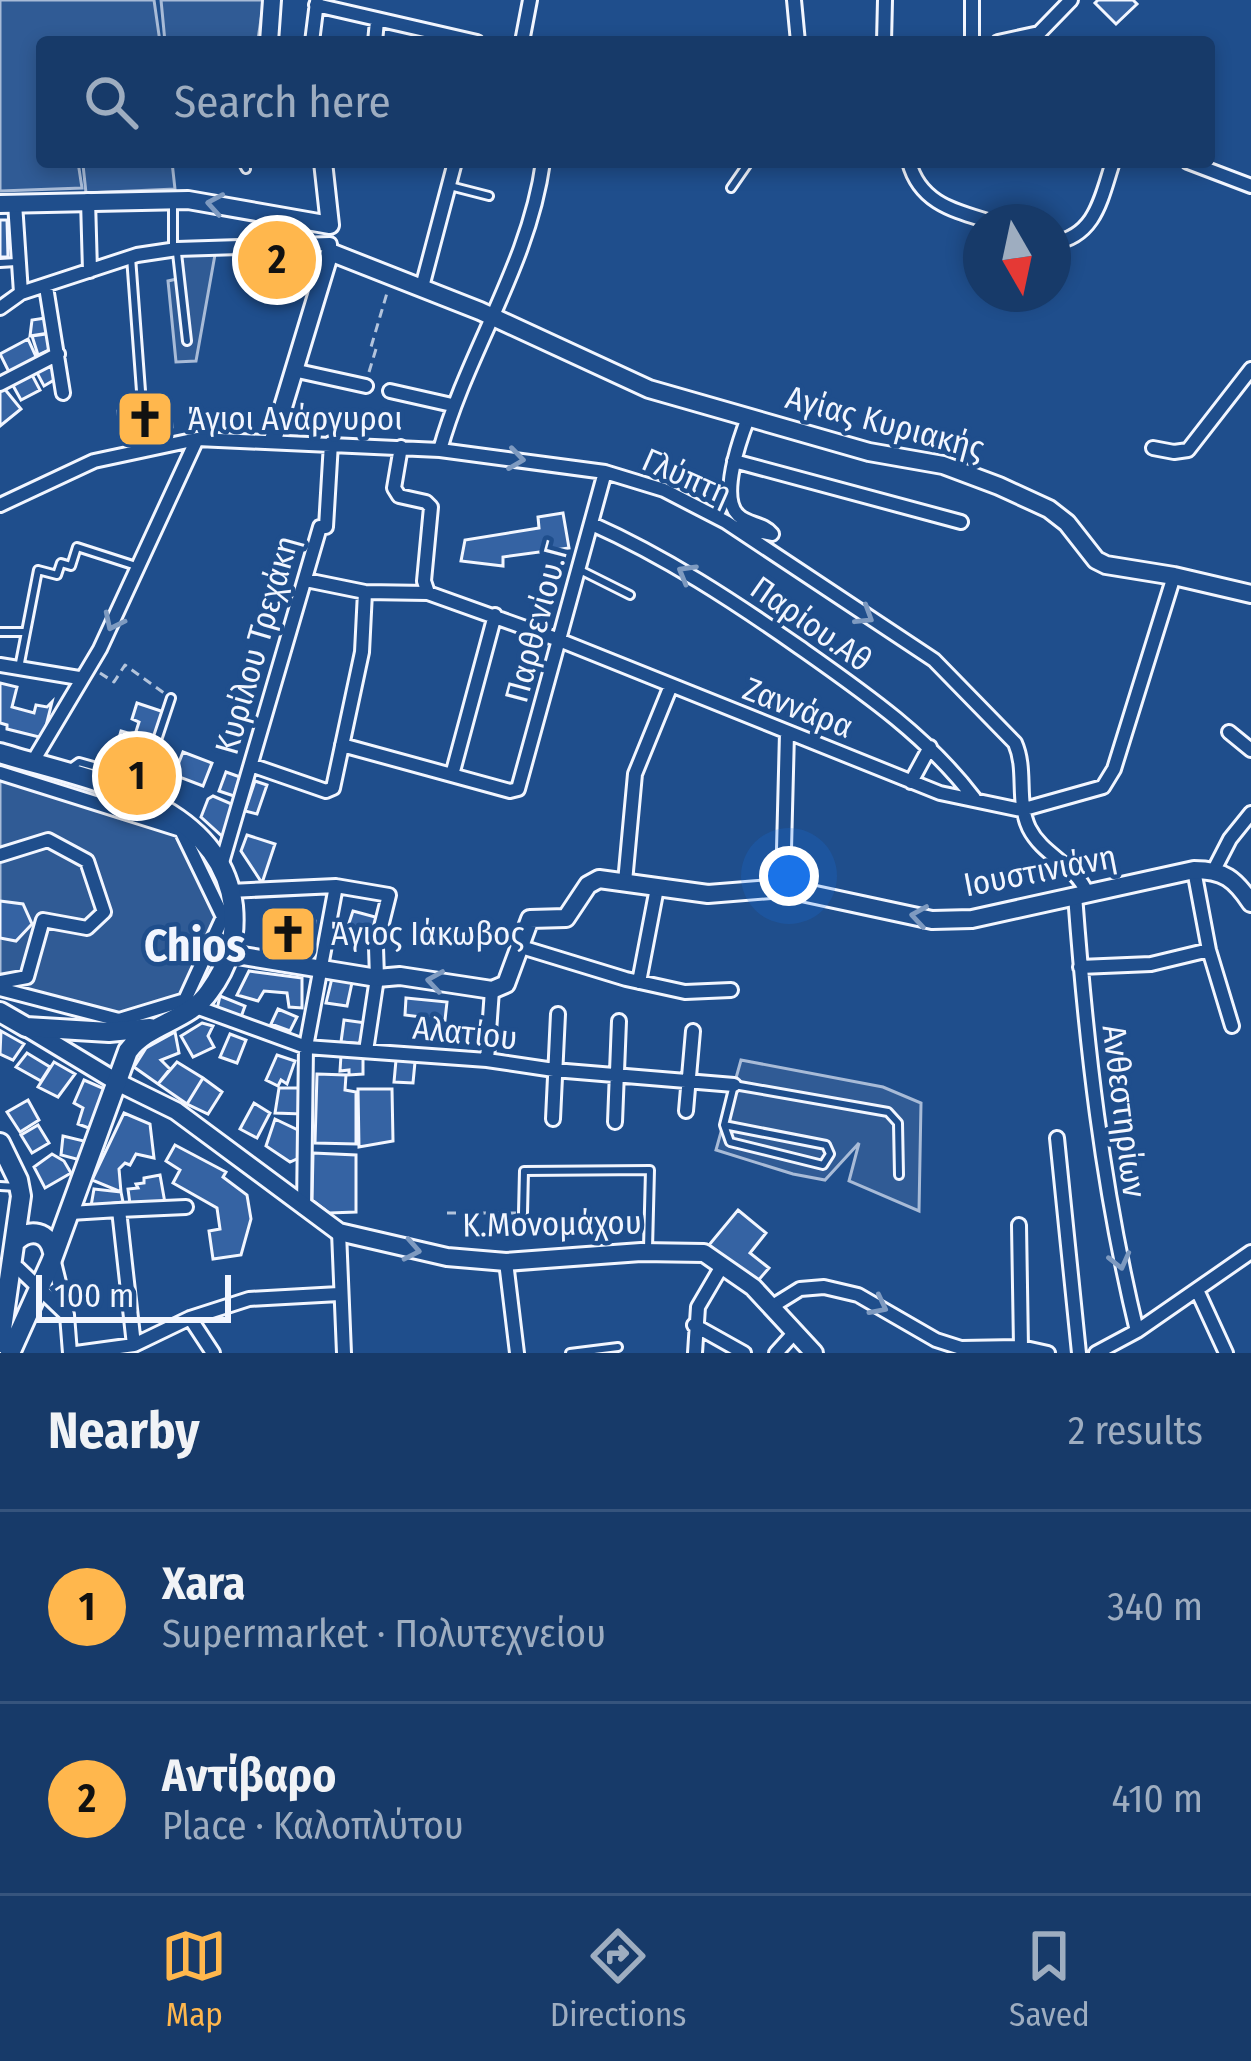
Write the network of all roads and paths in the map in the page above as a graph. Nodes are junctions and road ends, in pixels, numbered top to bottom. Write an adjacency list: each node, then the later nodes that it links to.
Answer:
1 (272, 0): 11 (main road)
2 (362, 0): 9 (lane)
3 (530, 0): 15 (street)
4 (794, 0): 16 (street)
5 (885, 0): 17 (street)
6 (972, 0): 18 (street)
7 (1071, 0): 19 (street)
8 (317, 3): 9 (street); 12 (street)
9 (357, 16): 10 (street)
10 (376, 22): 13 (street); 14 (street)
11 (269, 36)
12 (313, 36)
13 (376, 36)
14 (447, 36)
15 (523, 36)
16 (797, 36)
17 (884, 36)
18 (972, 36)
19 (1026, 36)
20 (324, 168): 36 (main road)
21 (454, 168): 27 (street)
22 (541, 168): 47 (street)
23 (744, 168): 29 (lane)
24 (911, 168): 34 (street)
25 (1111, 168): 35 (street)
26 (1204, 168): 28 (street)
27 (450, 186): 30 (lane); 44 (street)
28 (1251, 186)
29 (731, 188)
30 (489, 196)
31 (88, 200): 32 (main road, Αγίας Κυριακής); 33 (main road, Αγίας Κυριακής); 41 (street)
32 (173, 200): 36 (main road, Αγίας Κυριακής, one-way to 32); 37 (lane)
33 (7, 204): 39 (street)
34 (963, 213)
35 (1071, 236)
36 (330, 240): 37 (street); 42 (main road, Αγίας Κυριακής); 51 (main road)
37 (175, 249): 38 (street); 48 (lane)
38 (131, 257): 41 (street); 54 (lane)
39 (16, 262): 40 (lane); 45 (street)
40 (0, 263)
41 (90, 271): 43 (street)
42 (392, 275): 44 (main road, Αγίας Κυριακής); 53 (path)
43 (46, 286): 45 (street); 49 (street)
44 (422, 287): 47 (main road, Αγίας Κυριακής)
45 (21, 292): 46 (street)
46 (0, 308)
47 (495, 318): 57 (street); 58 (main road, Αγίας Κυριακής)
48 (187, 341)
49 (58, 354): 52 (street); 56 (street)
50 (1251, 369): 63 (street)
51 (293, 370): 53 (street); 60 (main road)
52 (0, 384)
53 (366, 386): 55 (lane)
54 (141, 391)
55 (390, 391): 57 (street)
56 (63, 393)
57 (452, 405): 64 (street)
58 (748, 418): 65 (street); 73 (main road, Αγίας Κυριακής)
59 (197, 439): 60 (street, Γλύπτη); 67 (street, Γλύπτη); 71 (street)
60 (274, 440): 61 (street, Γλύπτη)
61 (331, 443): 62 (street, Γλύπτη); 74 (street, Κυρίλου Τρεχάκη)
62 (401, 447): 64 (street, Γλύπτη); 77 (street)
63 (1154, 448)
64 (440, 450): 66 (street, Γλύπτη, one-way to 66)
65 (734, 461): 68 (street); 69 (street)
66 (604, 472): 69 (street, Γλύπτη); 70 (street, Παρθενίου.Γ)
67 (0, 505)
68 (962, 522)
69 (726, 523): 102 (street, Γλύπτη, one-way to 102)
70 (592, 524): 72 (street, Παρθενίου.Γ); 92 (street, Παρίου.Αθ, one-way to 70)
71 (140, 567): 81 (lane); 84 (street, one-way to 84)
72 (580, 571): 78 (lane); 82 (street, Παρθενίου.Γ)
73 (1174, 575): 75 (main road, Αγίας Κυριακής); 102 (street)
74 (306, 580): 76 (street, Ζαννάρα); 96 (street, Κυρίλου Τρεχάκη)
75 (1250, 591)
76 (365, 592): 77 (street, Ζαννάρα); 91 (street)
77 (428, 592): 79 (street, Ζαννάρα)
78 (630, 596)
79 (495, 616): 82 (street, Ζαννάρα); 98 (street)
80 (0, 632): 81 (lane)
81 (26, 632): 85 (lane)
82 (560, 640): 87 (street, Ζαννάρα); 98 (street, Παρθενίου.Γ)
83 (0, 665): 85 (street)
84 (88, 665): 86 (street); 88 (path)
85 (20, 668): 86 (street)
86 (80, 678): 95 (street)
87 (670, 688): 90 (street, Ζαννάρα); 110 (street)
88 (171, 698): 100 (lane)
89 (1229, 732): 93 (street)
90 (787, 733): 99 (street, Ζαννάρα); 113 (street)
91 (342, 745): 96 (street); 98 (street)
92 (930, 747): 99 (street); 101 (street, Παρίου.Αθ)
93 (1251, 750)
94 (0, 753): 95 (main road)
95 (32, 763): 100 (main road)
96 (251, 765): 107 (street, Κυρίλου Τρεχάκη)
97 (0, 773): 124 (street)
98 (452, 775)
99 (910, 782): 101 (street, Ζαννάρα)
100 (138, 797): 107 (main road)
101 (975, 799): 102 (street, Ζαννάρα)
102 (1021, 810): 114 (street)
103 (1251, 813): 105 (street)
104 (1251, 834): 105 (street)
105 (1230, 839): 109 (street)
106 (0, 855): 124 (street)
107 (221, 866): 115 (main road)
108 (1194, 870): 109 (main road, Ιουστινιάνη); 114 (main road, Ιουστινιάνη); 118 (street)
109 (1214, 870): 116 (main road)
110 (625, 882): 112 (main road, Ιουστινιάνη); 117 (main road)
111 (336, 886): 115 (street); 120 (street); 122 (street)
112 (657, 888): 113 (main road, Ιουστινιάνη); 123 (street)
113 (783, 888): 114 (main road, Ιουστινιάνη, one-way to 113)
114 (1081, 894): 121 (street, Ανθεστηρίων)
115 (232, 900): 119 (main road)
116 (1251, 903)
117 (518, 946): 123 (street); 125 (main road)
118 (1209, 950): 121 (street); 131 (street)
119 (231, 955): 120 (main road); 127 (main road)
120 (319, 966): 122 (main road); 135 (street)
121 (1080, 967): 172 (street, Ανθεστηρίων, one-way to 172)
122 (376, 977): 125 (main road, one-way to 122); 136 (street)
123 (639, 982): 126 (street)
124 (0, 986)
125 (492, 990): 137 (street)
126 (731, 990)
127 (196, 1007): 133 (main road); 135 (street, Αλατίου)
128 (0, 1012): 132 (main road)
129 (558, 1013): 138 (street)
130 (619, 1021): 139 (street)
131 (1232, 1026)
132 (26, 1027): 133 (main road); 140 (main road, Κ.Μονομάχου)
133 (154, 1028): 140 (main road)
134 (693, 1030): 141 (street)
135 (307, 1047): 136 (street, Αλατίου); 151 (street)
136 (366, 1051): 137 (street, Αλατίου)
137 (488, 1060): 138 (street, Αλατίου)
138 (554, 1070): 139 (street, Αλατίου); 144 (street)
139 (618, 1076): 141 (street, Αλατίου); 145 (street)
140 (119, 1077): 151 (main road, Κ.Μονομάχου); 154 (main road)
141 (689, 1080): 142 (street, Αλατίου); 143 (street)
142 (734, 1085): 146 (lane); 149 (lane)
143 (686, 1111)
144 (553, 1119)
145 (615, 1122)
146 (724, 1125): 146 (lane)
147 (1057, 1138): 190 (street)
148 (0, 1143): 150 (main road)
149 (899, 1175)
150 (10, 1187): 161 (main road)
151 (297, 1204): 158 (main road, Κ.Μονομάχου)
152 (186, 1207): 153 (street)
153 (119, 1210): 154 (street); 175 (street)
154 (70, 1213): 162 (main road)
155 (447, 1213): 156 (path)
156 (524, 1213): 159 (lane)
157 (1019, 1225): 177 (street)
158 (339, 1232): 163 (main road, Κ.Μονομάχου, one-way to 163); 167 (street)
159 (648, 1252): 163 (main road, Κ.Μονομάχου); 164 (main road, Κ.Μονομάχου)
160 (1251, 1252): 166 (street)
161 (15, 1254): 162 (main road); 162 (main road); 165 (street); 174 (main road)
162 (52, 1259): 165 (main road); 169 (street)
163 (506, 1262): 183 (street)
164 (722, 1265): 168 (main road, Κ.Μονομάχου); 171 (street)
165 (38, 1287): 169 (street); 179 (main road)
166 (1196, 1290): 172 (street); 192 (street)
167 (339, 1294): 170 (street); 182 (street)
168 (771, 1306): 173 (main road, Κ.Μονομάχου); 178 (street, one-way to 178)
169 (67, 1315): 180 (street)
170 (190, 1318): 175 (street); 181 (street)
171 (694, 1325): 185 (street); 186 (street)
172 (1137, 1331): 191 (street)
173 (794, 1332): 187 (street); 188 (main road, Κ.Μονομάχου)
174 (0, 1343)
175 (134, 1345): 180 (street)
176 (618, 1347): 184 (lane)
177 (1022, 1347): 178 (street); 189 (street)
178 (997, 1350)
179 (10, 1353)
180 (73, 1353)
181 (213, 1353)
182 (344, 1353)
183 (517, 1353)
184 (570, 1353)
185 (695, 1353)
186 (744, 1353)
187 (776, 1353)
188 (814, 1353)
189 (1048, 1353)
190 (1079, 1353)
191 (1096, 1353)
192 (1226, 1353)

